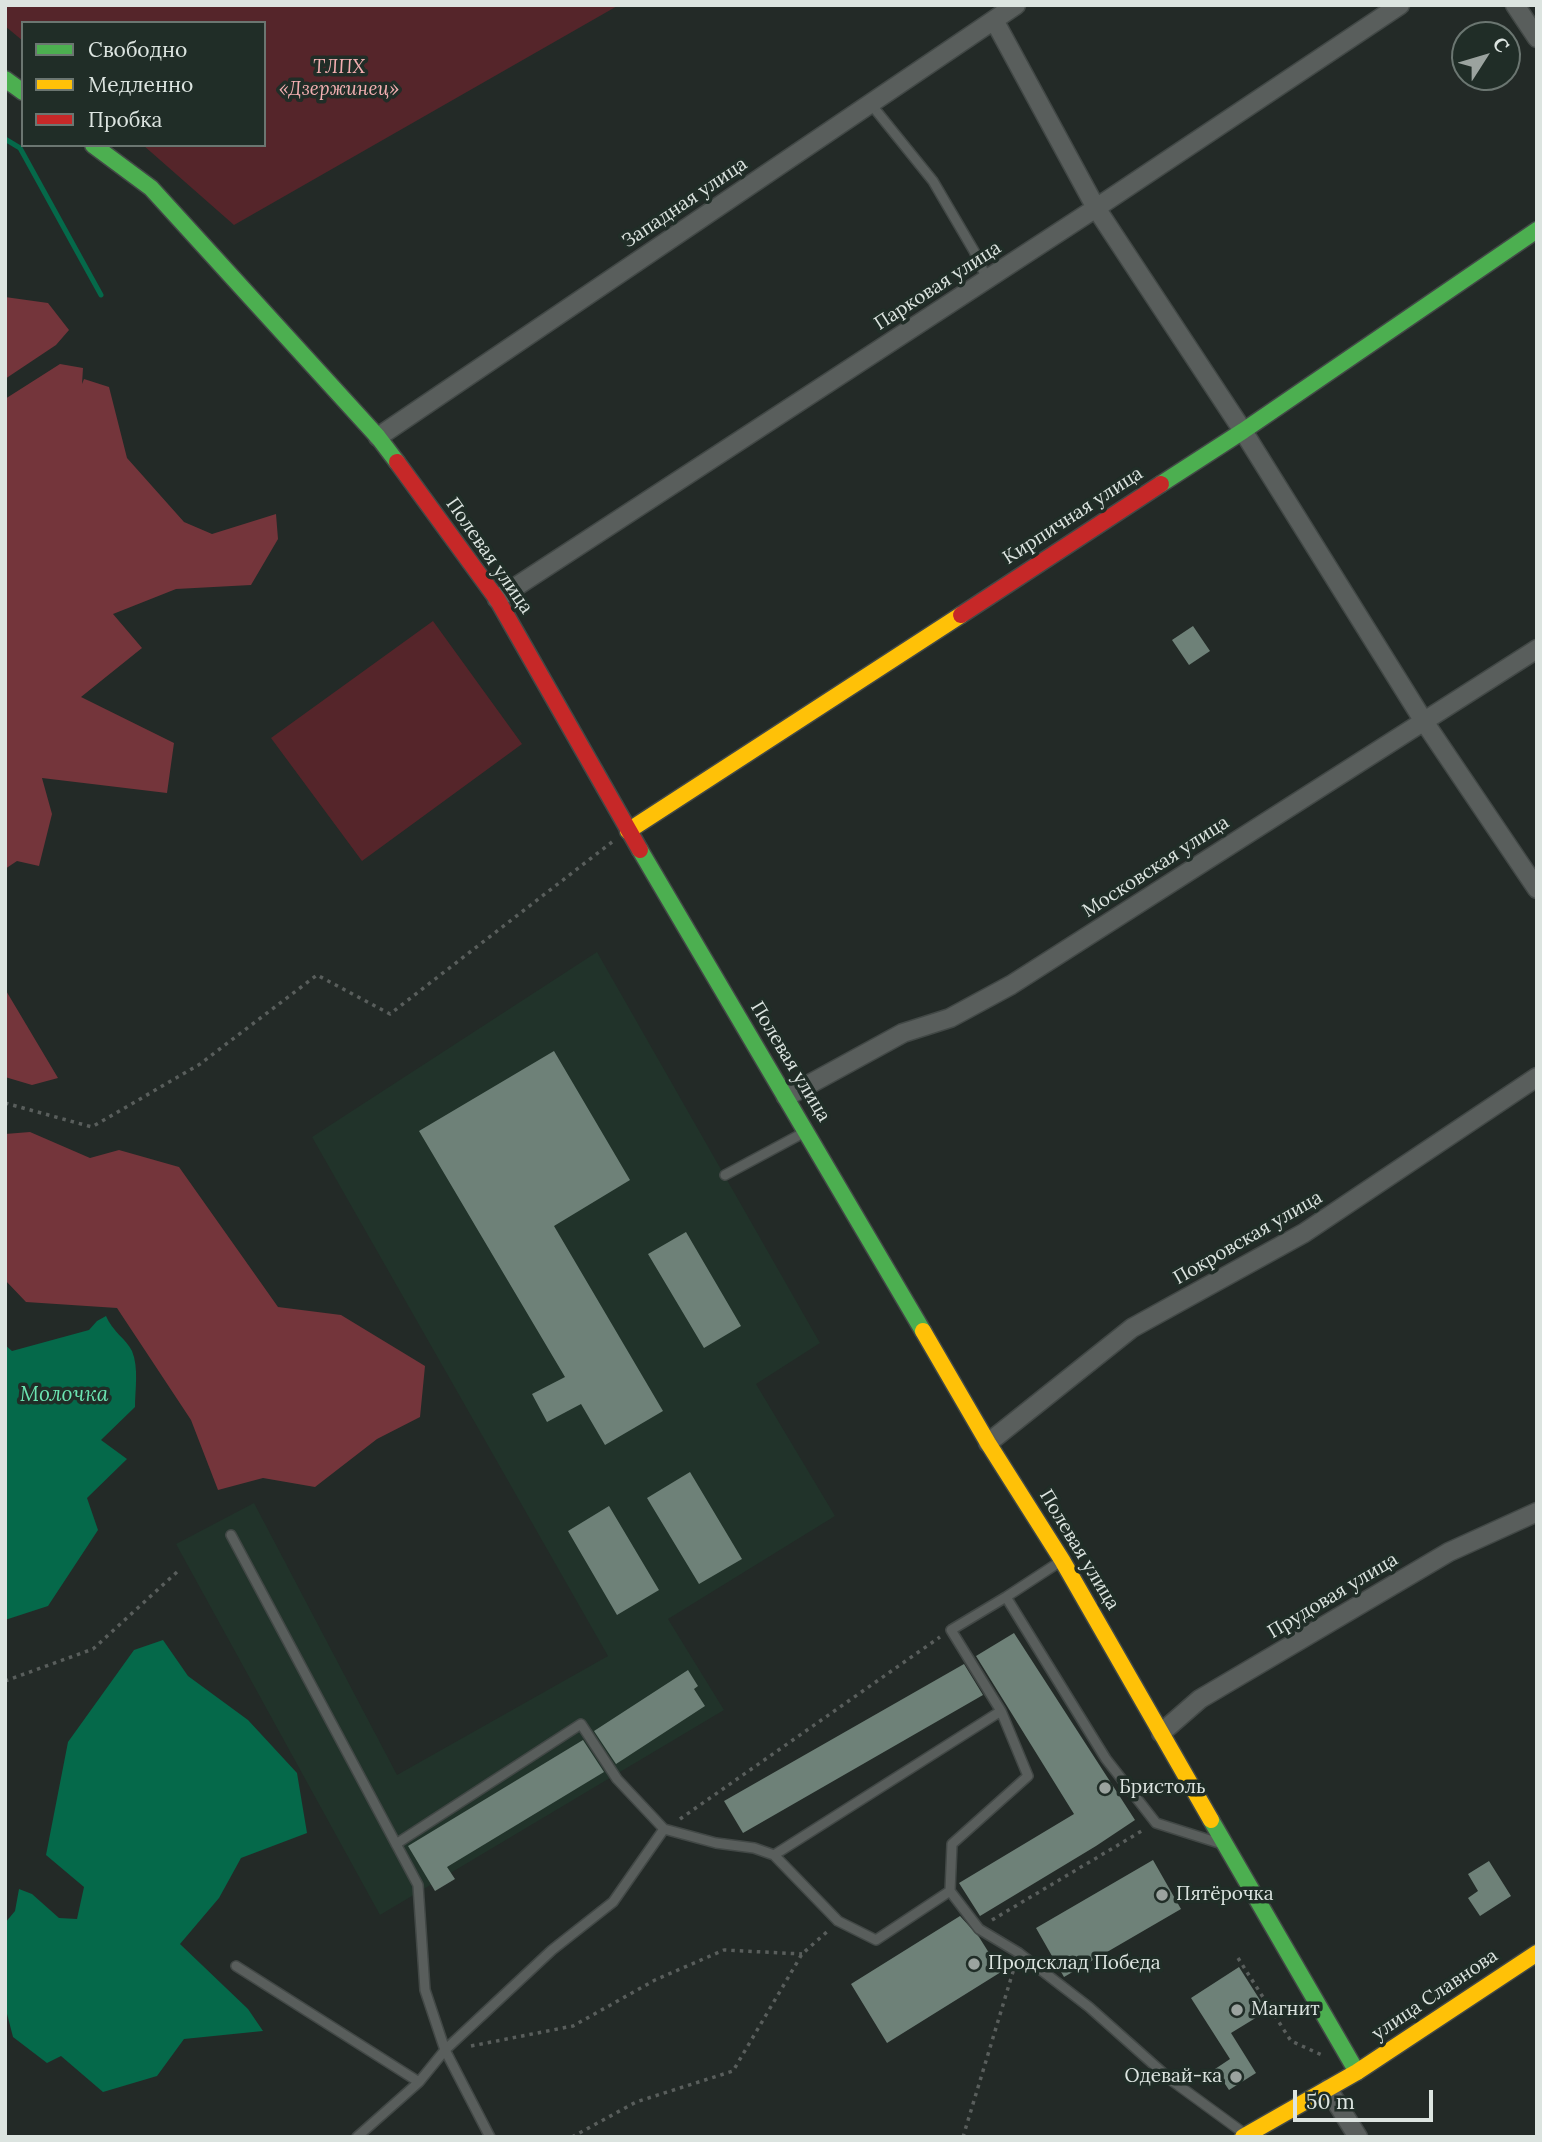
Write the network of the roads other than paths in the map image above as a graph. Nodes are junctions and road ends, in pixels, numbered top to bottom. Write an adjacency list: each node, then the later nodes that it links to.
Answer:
1 (1016, 5): 4 (street, Западная улица)
2 (1400, 5): 10 (street, Парковая улица)
3 (1515, 5): 5 (street)
4 (994, 20): 8 (street, Западная улица); 10 (street)
5 (1537, 37)
6 (5, 79): 7 (street)
7 (21, 91)
8 (870, 103): 12 (lane); 14 (street, Западная улица)
9 (96, 147): 14 (street, Полевая улица)
10 (1097, 208): 12 (street, Парковая улица); 13 (street)
11 (1537, 230): 13 (street, Кирпичная улица)
12 (987, 279): 15 (street, Парковая улица)
13 (1243, 431): 17 (street); 18 (street, Кирпичная улица)
14 (378, 437): 15 (street, Полевая улица)
15 (496, 599): 18 (street, Полевая улица)
16 (1537, 649): 17 (street, Московская улица)
17 (1423, 720): 19 (street); 21 (street, Московская улица)
18 (628, 831): 21 (street, Полевая улица)
19 (1537, 889)
20 (1537, 1077): 24 (street, Покровская улица)
21 (786, 1097): 22 (street, Полевая улица)
22 (806, 1131): 23 (lane); 24 (street, Полевая улица)
23 (724, 1175)
24 (988, 1443): 27 (street, Полевая улица)
25 (1537, 1512): 30 (street, Прудовая улица)
26 (231, 1535): 32 (lane)
27 (1062, 1560): 28 (lane); 30 (street, Полевая улица)
28 (1006, 1597): 29 (lane); 33 (lane)
29 (1001, 1711): 34 (lane); 35 (lane)
30 (1161, 1733): 33 (street, Полевая улица)
31 (664, 1829): 32 (lane); 34 (lane); 38 (lane)
32 (396, 1844): 38 (lane)
33 (1227, 1846): 39 (street, Полевая улица)
34 (774, 1855): 35 (lane)
35 (950, 1891): 42 (lane)
36 (1537, 1953): 39 (street, улица Славнова)
37 (236, 1966): 40 (lane)
38 (445, 2050): 40 (lane); 44 (lane)
39 (1357, 2072): 41 (street, улица Славнова)
40 (419, 2082): 43 (lane)
41 (1328, 2089): 42 (street, улица Славнова); 45 (street)
42 (1251, 2135)
43 (357, 2137)
44 (490, 2137)
45 (1357, 2137)

